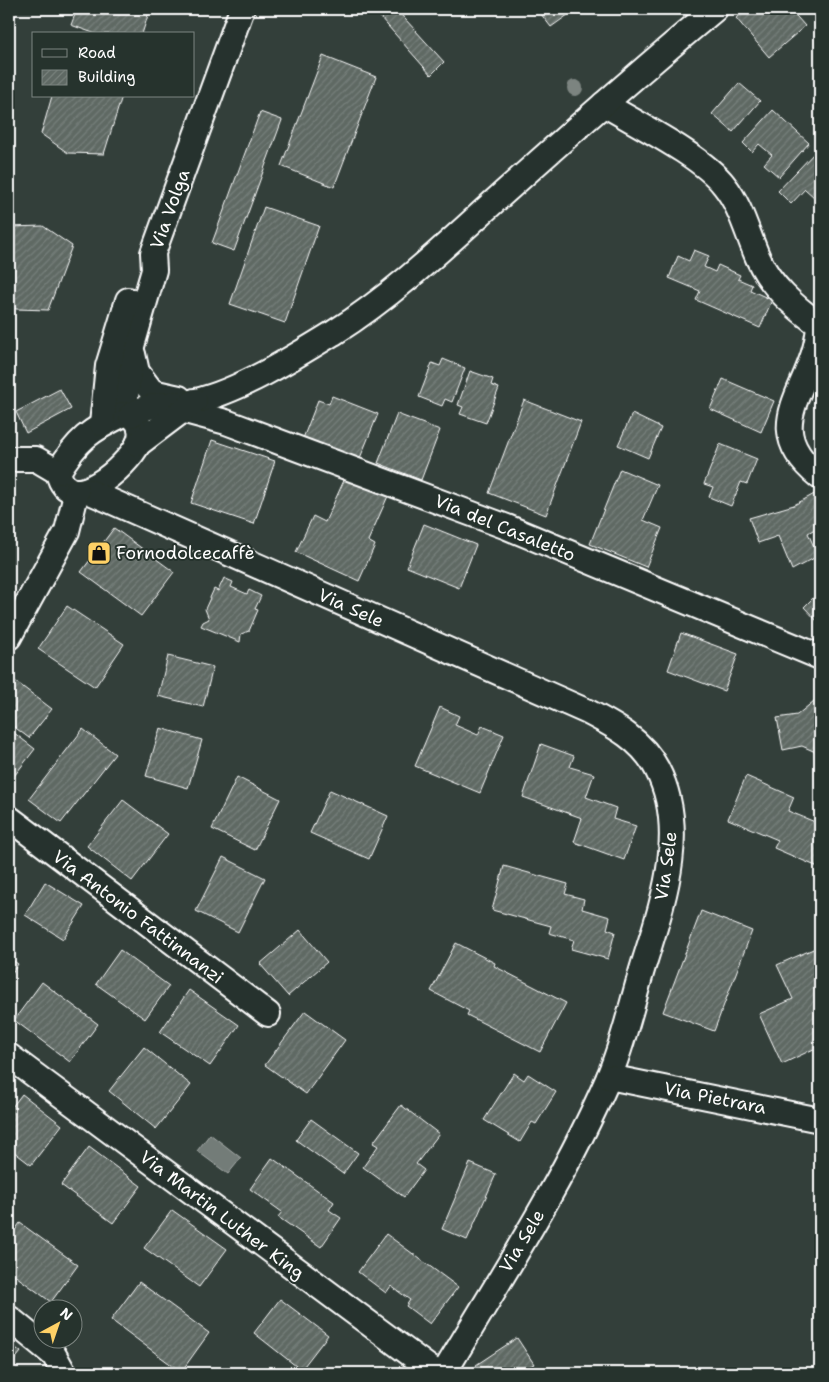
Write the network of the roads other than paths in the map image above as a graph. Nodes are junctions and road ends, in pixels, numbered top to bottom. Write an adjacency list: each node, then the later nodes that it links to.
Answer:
1 (242, 9): 4 (street, Via Volga)
2 (715, 9): 3 (street)
3 (604, 104): 5 (street); 7 (street)
4 (153, 253): 6 (street, Via Volga); 9 (street)
5 (819, 325): 13 (street)
6 (132, 346): 7 (street, Via del Casaletto); 8 (street, Via Volga)
7 (190, 406): 8 (street); 10 (street); 16 (street, Via del Casaletto)
8 (128, 414): 9 (street); 10 (street)
9 (102, 424): 12 (street)
10 (138, 444): 14 (street)
11 (9, 458): 12 (street)
12 (58, 472): 14 (street, Via Sele)
13 (820, 476)
14 (83, 491): 15 (street); 20 (street, Via Sele)
15 (9, 637)
16 (820, 657)
17 (9, 818): 18 (street, Via Antonio Fattinnanzi)
18 (268, 1014)
19 (9, 1056): 24 (street, Via Martin Luther King)
20 (609, 1077): 21 (street, Via Pietrara); 25 (street, Via Sele)
21 (820, 1120)
22 (9, 1318): 23 (street)
23 (64, 1373)
24 (436, 1373)
25 (444, 1373)

